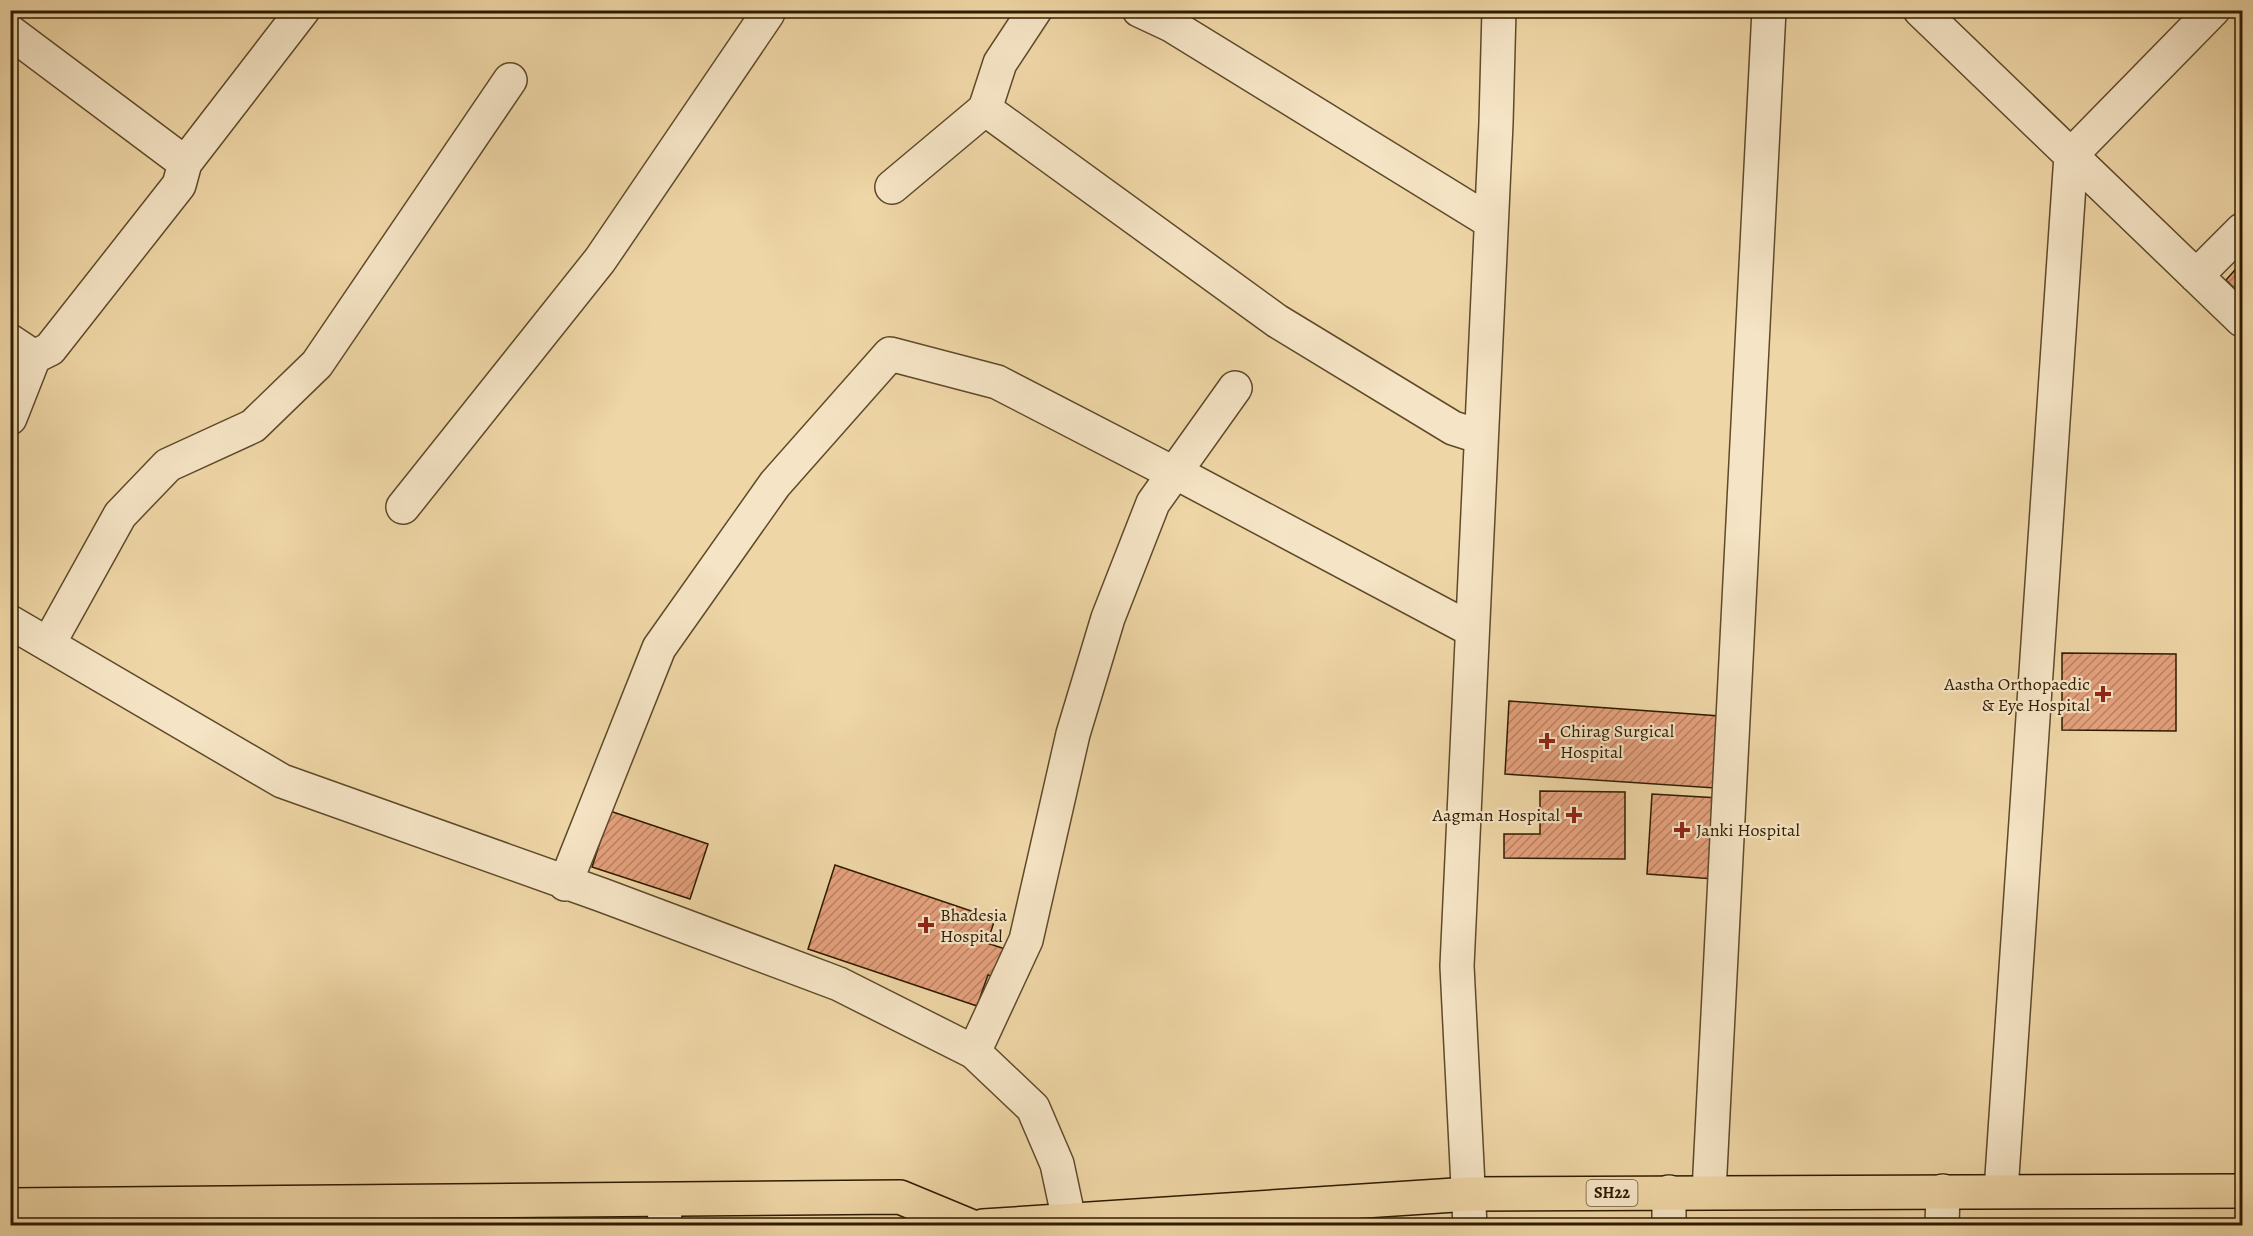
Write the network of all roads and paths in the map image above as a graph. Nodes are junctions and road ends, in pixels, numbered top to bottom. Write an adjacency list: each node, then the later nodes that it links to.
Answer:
1 (303, 10): 13 (street)
2 (765, 10): 24 (street)
3 (1035, 10): 11 (street)
4 (1139, 10): 15 (street)
5 (1499, 10): 15 (street)
6 (1768, 10): 34 (street)
7 (1920, 10): 12 (street)
8 (2213, 10): 12 (street)
9 (10, 32): 13 (street)
10 (510, 80): 27 (street)
11 (985, 109): 14 (street); 22 (street)
12 (2071, 155): 17 (street); 31 (street)
13 (185, 163): 19 (street)
14 (892, 187)
15 (1491, 222): 22 (street)
16 (2242, 230): 17 (street)
17 (2196, 276): 18 (street)
18 (2242, 320)
19 (22, 349): 21 (street)
20 (1235, 388): 23 (street)
21 (10, 418)
22 (1481, 437): 26 (street)
23 (1175, 472): 26 (street); 28 (street); 29 (street)
24 (403, 507)
25 (10, 622): 27 (street)
26 (1472, 630): 36 (street)
27 (49, 643): 28 (street)
28 (565, 884): 29 (street)
29 (974, 1052): 38 (street)
30 (1943, 1191): 31 (main road, SH22); 34 (main road, SH22); 42 (street)
31 (2001, 1191): 32 (main road, SH22)
32 (2242, 1191)
33 (1669, 1192): 34 (main road, SH22); 36 (main road, SH22); 41 (street)
34 (1709, 1192)
35 (10, 1204): 37 (main road)
36 (1470, 1210): 38 (main road, SH22)
37 (665, 1213): 39 (main road)
38 (1069, 1220): 40 (main road, SH22)
39 (970, 1226)
40 (983, 1226)
41 (1669, 1226)
42 (1942, 1226)

